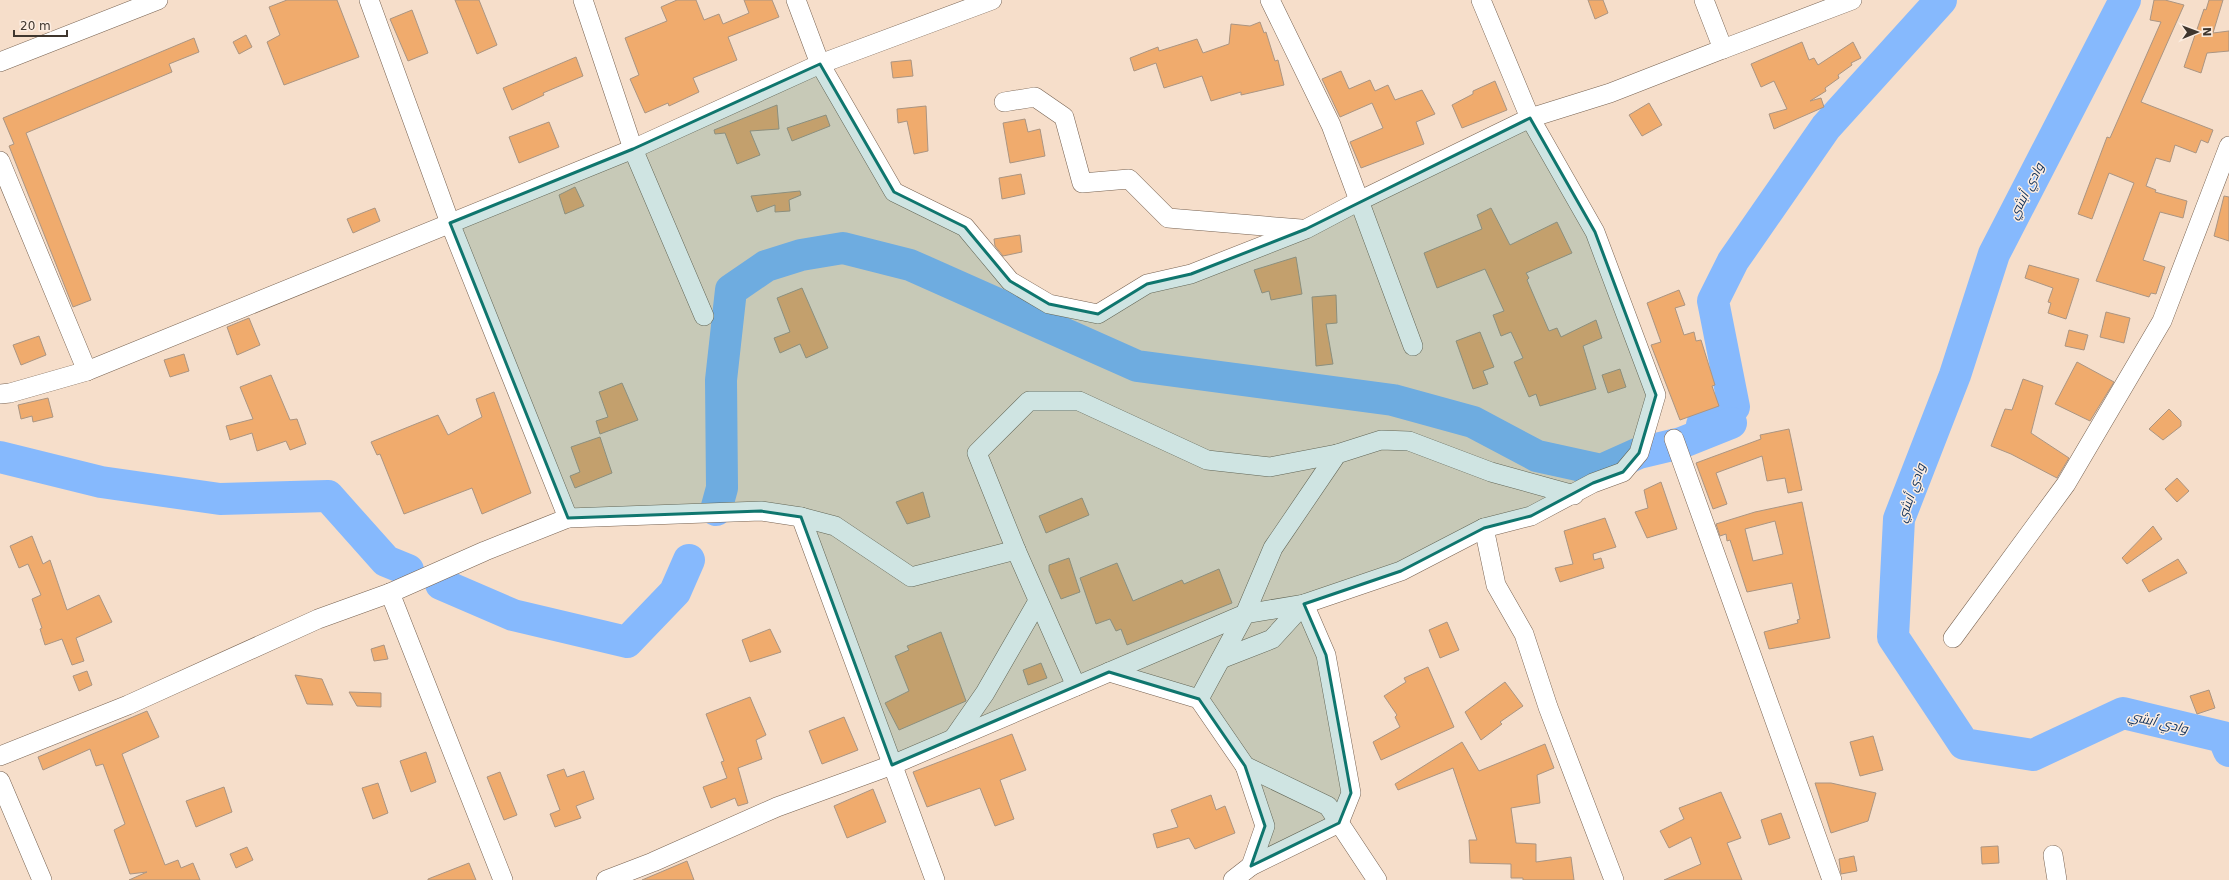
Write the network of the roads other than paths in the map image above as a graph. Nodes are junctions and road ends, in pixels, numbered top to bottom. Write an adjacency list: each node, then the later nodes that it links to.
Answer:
1 (369, 0): 19 (street)
2 (583, 0): 16 (street)
3 (796, 0): 12 (street)
4 (992, 0): 12 (street)
5 (1270, 0): 18 (street)
6 (1481, 0): 14 (street)
7 (1704, 0): 10 (street)
8 (1852, 0): 10 (street)
9 (147, 2): 11 (street)
10 (1723, 49): 14 (street)
11 (0, 62)
12 (820, 64): 16 (street); 20 (street)
13 (1004, 102): 20 (street)
14 (1530, 118): 18 (street); 27 (street)
15 (2229, 146): 36 (street)
16 (633, 149): 19 (street); 21 (street)
17 (0, 161): 23 (street)
18 (1360, 201): 20 (street); 22 (street)
19 (450, 223): 23 (street); 29 (street)
20 (1306, 229)
21 (704, 316)
22 (1413, 346)
23 (87, 371): 24 (street)
24 (0, 394)
25 (1674, 439): 56 (street)
26 (1337, 454): 27 (street); 31 (street); 35 (street)
27 (1574, 495): 30 (street)
28 (801, 517): 29 (street); 31 (street); 43 (street)
29 (568, 518): 32 (street)
30 (1484, 528): 34 (street); 55 (street)
31 (1016, 550): 33 (street)
32 (390, 593): 42 (street); 50 (street)
33 (1038, 601): 39 (street); 41 (street)
34 (1304, 604): 35 (street); 37 (street); 46 (street)
35 (1245, 614): 37 (street); 38 (street)
36 (1953, 638)
37 (1221, 659): 40 (street)
38 (1109, 672): 39 (street); 40 (street)
39 (1076, 686): 41 (street)
40 (1199, 699): 44 (street)
41 (953, 739): 43 (street)
42 (0, 756)
43 (892, 765): 51 (street); 52 (street)
44 (1245, 766): 46 (street); 48 (street)
45 (0, 781): 49 (street)
46 (1339, 823): 48 (street); 54 (street)
47 (2052, 855): 57 (street)
48 (1251, 866): 53 (street)
49 (42, 880)
50 (503, 880)
51 (606, 880)
52 (935, 880)
53 (1233, 880)
54 (1378, 880)
55 (1614, 880)
56 (1832, 880)
57 (2057, 880)

